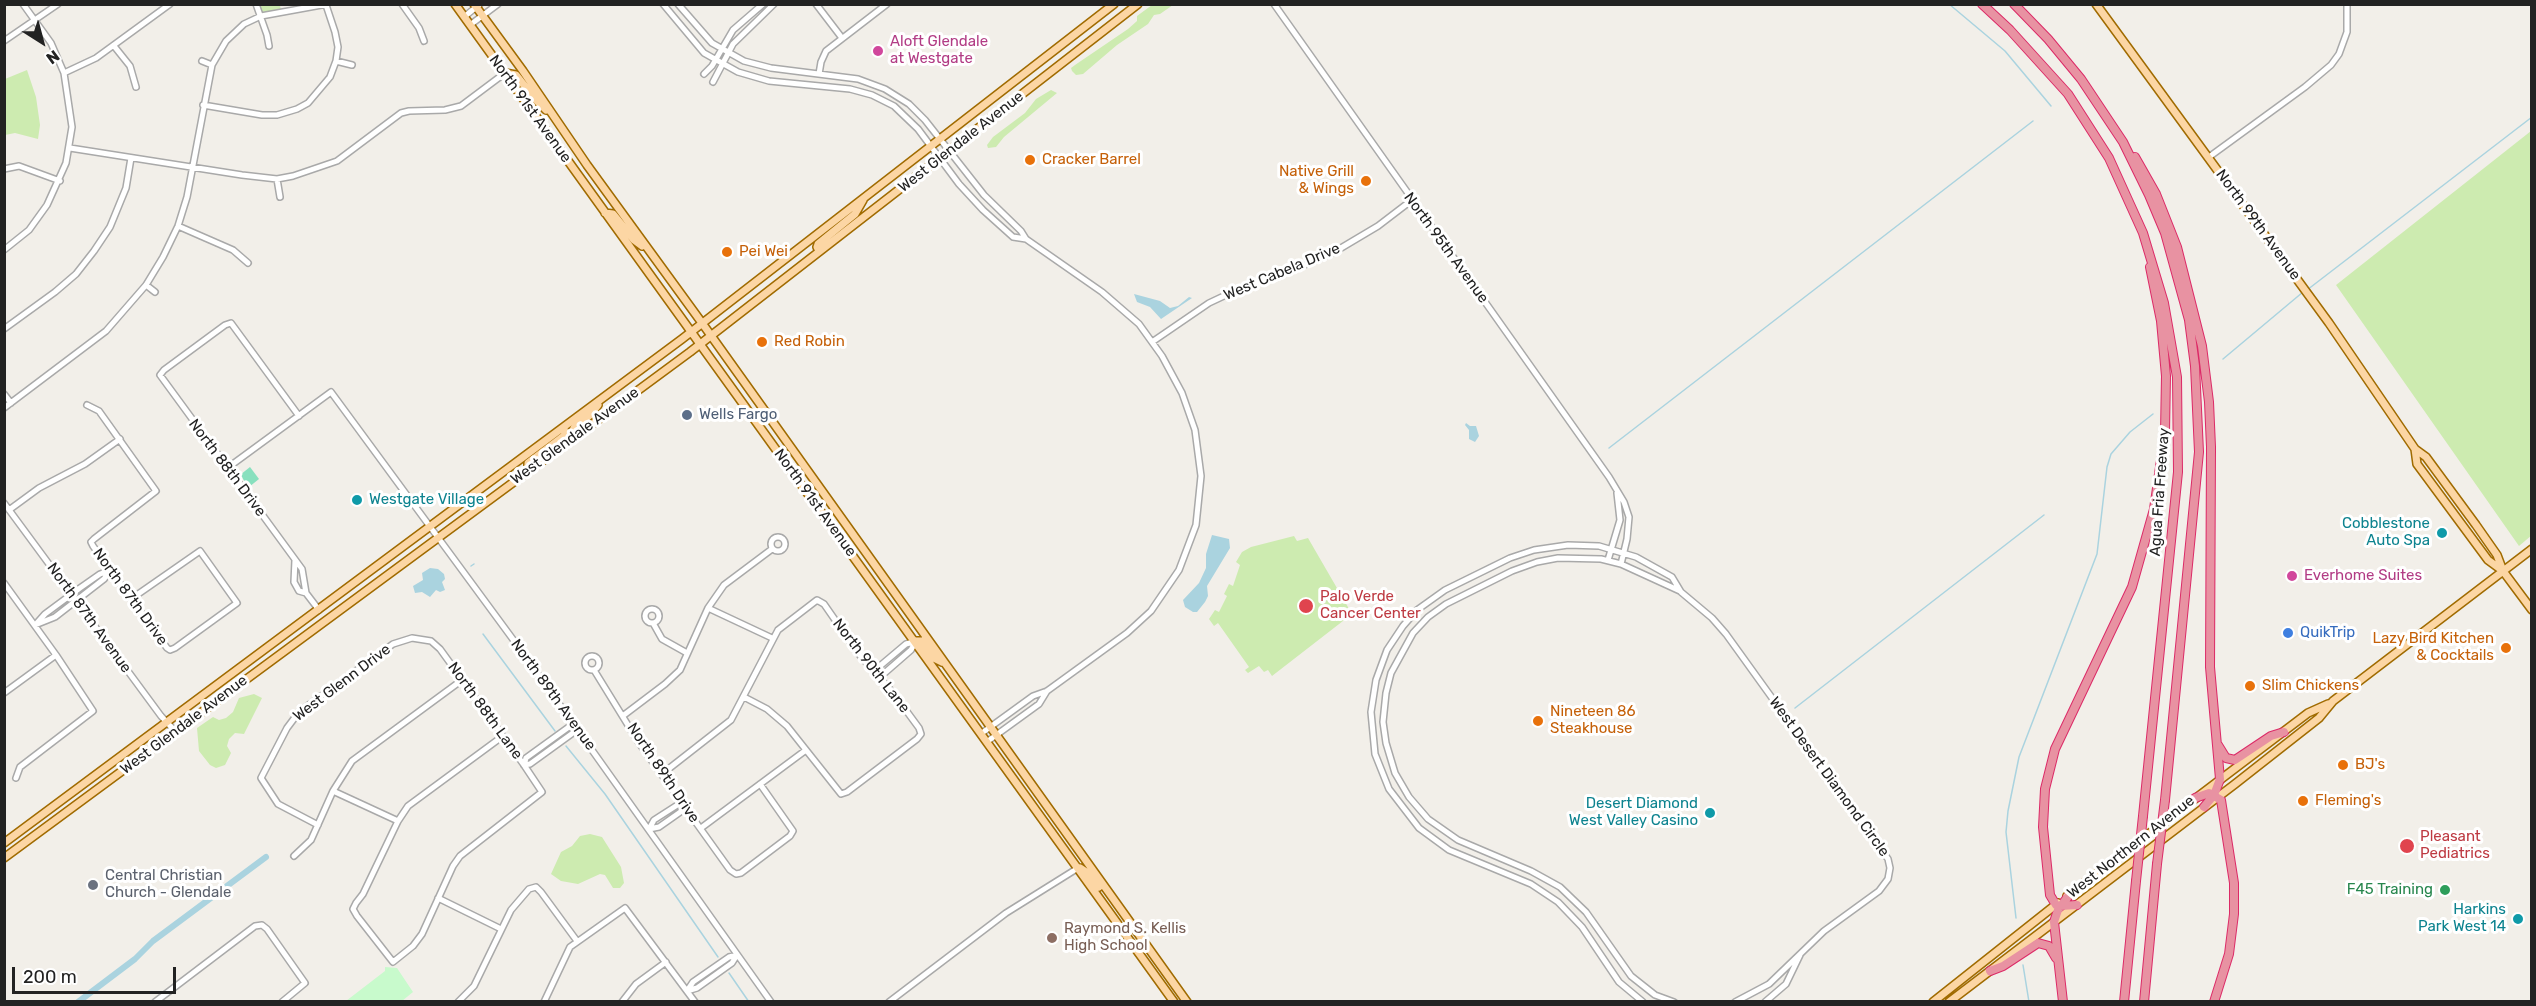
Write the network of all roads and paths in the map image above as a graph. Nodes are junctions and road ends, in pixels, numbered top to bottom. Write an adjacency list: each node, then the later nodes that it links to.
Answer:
1 (23, 4): 26 (street)
2 (58, 4): 26 (street)
3 (170, 4): 31 (street)
4 (256, 4): 23 (street)
5 (402, 4): 30 (street)
6 (455, 4): 25 (main road, North 91st Avenue)
7 (498, 4): 24 (street)
8 (663, 4): 35 (street)
9 (678, 4): 33 (street)
10 (763, 4): 33 (street)
11 (774, 4): 34 (street)
12 (816, 4): 28 (street)
13 (887, 4): 28 (street)
14 (1114, 4): 49 (main road, West Glendale Avenue)
15 (1138, 4): 53 (main road, West Glendale Avenue)
16 (1274, 4): 63 (street, North 95th Avenue)
17 (1979, 4): 70 (highway, Agua Fria Freeway)
18 (2014, 4): 50 (highway)
19 (2096, 4): 54 (main road, North 99th Avenue)
20 (2347, 4): 54 (street)
21 (326, 5): 23 (street); 37 (street)
22 (477, 6): 24 (main road, North 91st Avenue); 25 (street)
23 (261, 16): 32 (street); 39 (street)
24 (483, 16): 27 (street); 48 (main road, North 91st Avenue)
25 (464, 17): 27 (main road, North 91st Avenue)
26 (35, 21): 29 (street); 41 (street)
27 (470, 25): 42 (main road, North 91st Avenue)
28 (842, 38): 44 (street)
29 (4, 41)
30 (424, 41)
31 (114, 46): 41 (street); 46 (street)
32 (269, 46)
33 (720, 49): 34 (street); 35 (street)
34 (728, 54): 38 (street); 44 (street)
35 (714, 60): 38 (street); 43 (street)
36 (202, 61): 39 (street)
37 (336, 61): 40 (street); 47 (street)
38 (721, 64): 45 (street); 51 (street)
39 (212, 65): 47 (street)
40 (352, 65)
41 (64, 73): 52 (street)
42 (505, 73): 48 (main road); 59 (street); 64 (main road, North 91st Avenue)
43 (704, 74)
44 (819, 74): 49 (street)
45 (712, 82)
46 (136, 87)
47 (203, 105): 58 (street)
48 (553, 116): 68 (main road, North 91st Avenue)
49 (940, 140): 51 (main road, West Glendale Avenue); 53 (street)
50 (2122, 142): 146 (highway); 206 (highway, bridge)
51 (931, 146): 56 (street); 62 (main road, West Glendale Avenue)
52 (70, 148): 55 (street); 60 (street)
53 (949, 151): 56 (main road, West Glendale Avenue); 66 (street)
54 (2209, 157): 89 (main road, North 99th Avenue)
55 (131, 158): 58 (street); 75 (street)
56 (939, 159): 66 (street); 69 (main road, West Glendale Avenue)
57 (4, 169): 60 (street)
58 (192, 169): 59 (street); 65 (street)
59 (278, 179): 61 (street)
60 (60, 181): 67 (street)
61 (280, 198)
62 (864, 198): 69 (main road); 74 (main road, West Glendale Avenue)
63 (1412, 200): 78 (street, West Cabela Drive); 94 (street, North 95th Avenue)
64 (605, 213): 68 (main road); 76 (main road, North 91st Avenue)
65 (178, 226): 71 (street); 72 (street)
66 (1026, 239): 78 (street)
67 (4, 250)
68 (649, 250): 74 (main road, North 91st Avenue)
69 (819, 251): 77 (main road, West Glendale Avenue)
70 (2151, 256): 173 (highway); 205 (highway, Agua Fria Freeway, bridge)
71 (248, 263)
72 (146, 285): 73 (street); 82 (street)
73 (154, 292)
74 (702, 323): 76 (main road, West Glendale Avenue); 77 (main road, North 91st Avenue)
75 (4, 329)
76 (690, 333): 79 (main road, North 91st Avenue); 81 (main road, West Glendale Avenue)
77 (711, 335): 79 (main road, West Glendale Avenue); 90 (main road, North 91st Avenue)
78 (1152, 342): 133 (street)
79 (699, 345): 88 (main road, West Glendale Avenue); 93 (main road, North 91st Avenue)
80 (4, 394): 82 (street)
81 (603, 398): 86 (main road, West Glendale Avenue); 88 (main road)
82 (11, 403): 84 (street)
83 (87, 405): 87 (street)
84 (4, 408)
85 (299, 416): 91 (street); 91 (street, North 88th Drive); 97 (street, North 89th Avenue)
86 (564, 427): 92 (main road); 97 (main road, West Glendale Avenue)
87 (120, 439): 96 (street); 106 (street, North 87th Drive)
88 (570, 439): 92 (main road, West Glendale Avenue)
89 (2415, 449): 107 (main road, North 99th Avenue); 107 (main road, North 99th Avenue)
90 (802, 465): 93 (main road); 128 (main road, North 91st Avenue)
91 (226, 469): 103 (street, North 88th Drive)
92 (528, 470): 98 (main road, West Glendale Avenue)
93 (792, 472): 125 (main road, North 91st Avenue)
94 (1617, 491): 100 (street, North 95th Avenue); 102 (street, North 95th Avenue)
95 (4, 503): 96 (street, North 87th Avenue)
96 (9, 510): 113 (street, North 87th Avenue)
97 (430, 527): 98 (street, North 89th Avenue); 117 (main road, West Glendale Avenue)
98 (437, 537): 120 (main road, West Glendale Avenue); 139 (street, North 89th Avenue)
99 (772, 549): 115 (street)
100 (1612, 549): 102 (street, West Desert Diamond Circle); 104 (street, North 95th Avenue); 169 (street, West Desert Diamond Circle)
101 (2532, 549): 107 (main road, West Northern Avenue)
102 (1624, 553): 105 (street, North 95th Avenue); 111 (street, West Desert Diamond Circle)
103 (295, 560): 108 (street, North 88th Drive); 109 (street)
104 (1608, 561): 105 (street, West Desert Diamond Circle); 167 (street, West Desert Diamond Circle)
105 (1621, 564): 111 (street, West Desert Diamond Circle)
106 (110, 571): 113 (street); 114 (street, North 87th Drive)
107 (2503, 571): 118 (main road, North 99th Avenue); 136 (main road, West Northern Avenue)
108 (304, 580): 109 (street); 112 (street, North 88th Drive)
109 (294, 582): 112 (street, North 88th Drive)
110 (4, 583): 122 (street)
111 (1681, 591): 178 (street, West Desert Diamond Circle)
112 (306, 593): 117 (street, North 88th Drive)
113 (73, 597): 116 (street); 119 (street); 138 (street, North 87th Avenue)
114 (131, 599): 114 (street, North 87th Drive)
115 (708, 608): 124 (street); 126 (street)
116 (50, 610): 119 (street); 122 (street)
117 (319, 610): 120 (main road); 138 (main road, West Glendale Avenue)
118 (2532, 610)
119 (55, 617): 122 (street)
120 (326, 620): 141 (main road, West Glendale Avenue)
121 (653, 623): 126 (street)
122 (35, 626): 127 (street)
123 (421, 638): 132 (street, North 88th Lane); 161 (street, West Glenn Drive)
124 (772, 638): 130 (street, North 90th Lane); 135 (street)
125 (916, 641): 128 (main road); 130 (street); 131 (street); 143 (main road, North 91st Avenue)
126 (687, 653): 137 (street)
127 (57, 655): 134 (street); 151 (street)
128 (944, 663): 140 (main road, North 91st Avenue)
129 (594, 670): 137 (street, North 89th Drive)
130 (874, 671): 131 (street, North 90th Lane)
131 (880, 677): 148 (street, North 90th Lane)
132 (462, 680): 145 (street, North 88th Lane); 154 (street)
133 (1047, 691): 140 (street); 144 (street)
134 (4, 693)
135 (744, 697): 148 (street); 150 (street)
136 (2333, 701): 142 (main road, West Northern Avenue); 155 (main road, West Northern Avenue)
137 (624, 715): 150 (street, North 89th Drive)
138 (166, 722): 141 (street, North 87th Avenue); 164 (main road, West Glendale Avenue)
139 (575, 727): 149 (street); 163 (street, North 89th Avenue)
140 (990, 727): 143 (street); 144 (main road, North 91st Avenue)
141 (175, 731): 166 (main road, West Glendale Avenue)
142 (2284, 732): 146 (highway); 152 (main road, West Northern Avenue)
143 (982, 733): 147 (main road, North 91st Avenue)
144 (996, 735): 147 (street); 174 (main road, North 91st Avenue)
145 (503, 736): 149 (street, North 88th Lane); 160 (street)
146 (2216, 740): 152 (highway)
147 (988, 741): 168 (main road, North 91st Avenue)
148 (806, 750): 153 (street)
149 (524, 765): 171 (street, North 88th Lane)
150 (662, 774): 157 (street, North 89th Drive)
151 (16, 778)
152 (2220, 779): 155 (highway); 156 (main road, West Northern Avenue)
153 (760, 784): 162 (street); 162 (street, North 89th Drive)
154 (333, 790): 160 (street); 161 (street)
155 (2216, 796): 156 (highway); 158 (highway); 207 (highway)
156 (2195, 798): 170 (main road, West Northern Avenue)
157 (682, 802): 159 (street, North 89th Drive); 163 (street)
158 (2204, 807): 172 (main road, West Northern Avenue)
159 (686, 808): 162 (street, North 89th Drive); 163 (street)
160 (398, 821): 171 (street)
161 (318, 825): 165 (street)
162 (701, 828)
163 (649, 829): 179 (street, North 89th Avenue)
164 (4, 843)
165 (294, 856)
166 (4, 858)
167 (1520, 866): 169 (street); 186 (street, West Desert Diamond Circle)
168 (1078, 868): 174 (main road); 185 (main road, North 91st Avenue); 195 (street)
169 (1516, 878): 198 (street, West Desert Diamond Circle)
170 (2070, 894): 173 (highway)
171 (438, 898): 176 (street)
172 (2077, 905): 173 (highway); 175 (main road, West Northern Avenue)
173 (2058, 906): 175 (highway); 202 (main road, West Northern Avenue)
174 (1120, 908): 183 (main road, North 91st Avenue)
175 (2054, 922): 181 (highway); 182 (main road, West Northern Avenue)
176 (501, 929): 177 (street); 190 (street)
177 (577, 941): 180 (street); 191 (street)
178 (1800, 953): 200 (street, West Desert Diamond Circle); 201 (street, West Desert Diamond Circle)
179 (737, 954): 184 (street); 194 (street, North 89th Avenue)
180 (666, 962): 184 (street); 192 (street)
181 (2059, 966): 182 (highway); 204 (highway)
182 (1990, 971): 203 (main road, West Northern Avenue)
183 (1175, 986): 185 (main road); 197 (main road, North 91st Avenue)
184 (687, 991): 193 (street)
185 (1167, 992): 196 (main road, North 91st Avenue)
186 (1655, 995): 187 (street, West Desert Diamond Circle); 199 (street)
187 (1670, 1001)
188 (155, 1002): 189 (street)
189 (282, 1002)
190 (458, 1002)
191 (544, 1002)
192 (622, 1002)
193 (695, 1002)
194 (771, 1002)
195 (889, 1002)
196 (1174, 1002)
197 (1187, 1002)
198 (1643, 1002)
199 (1649, 1002)
200 (1735, 1002)
201 (1765, 1002)
202 (1934, 1002)
203 (1949, 1002)
204 (2063, 1002)
205 (2124, 1002)
206 (2144, 1002)
207 (2214, 1002)

